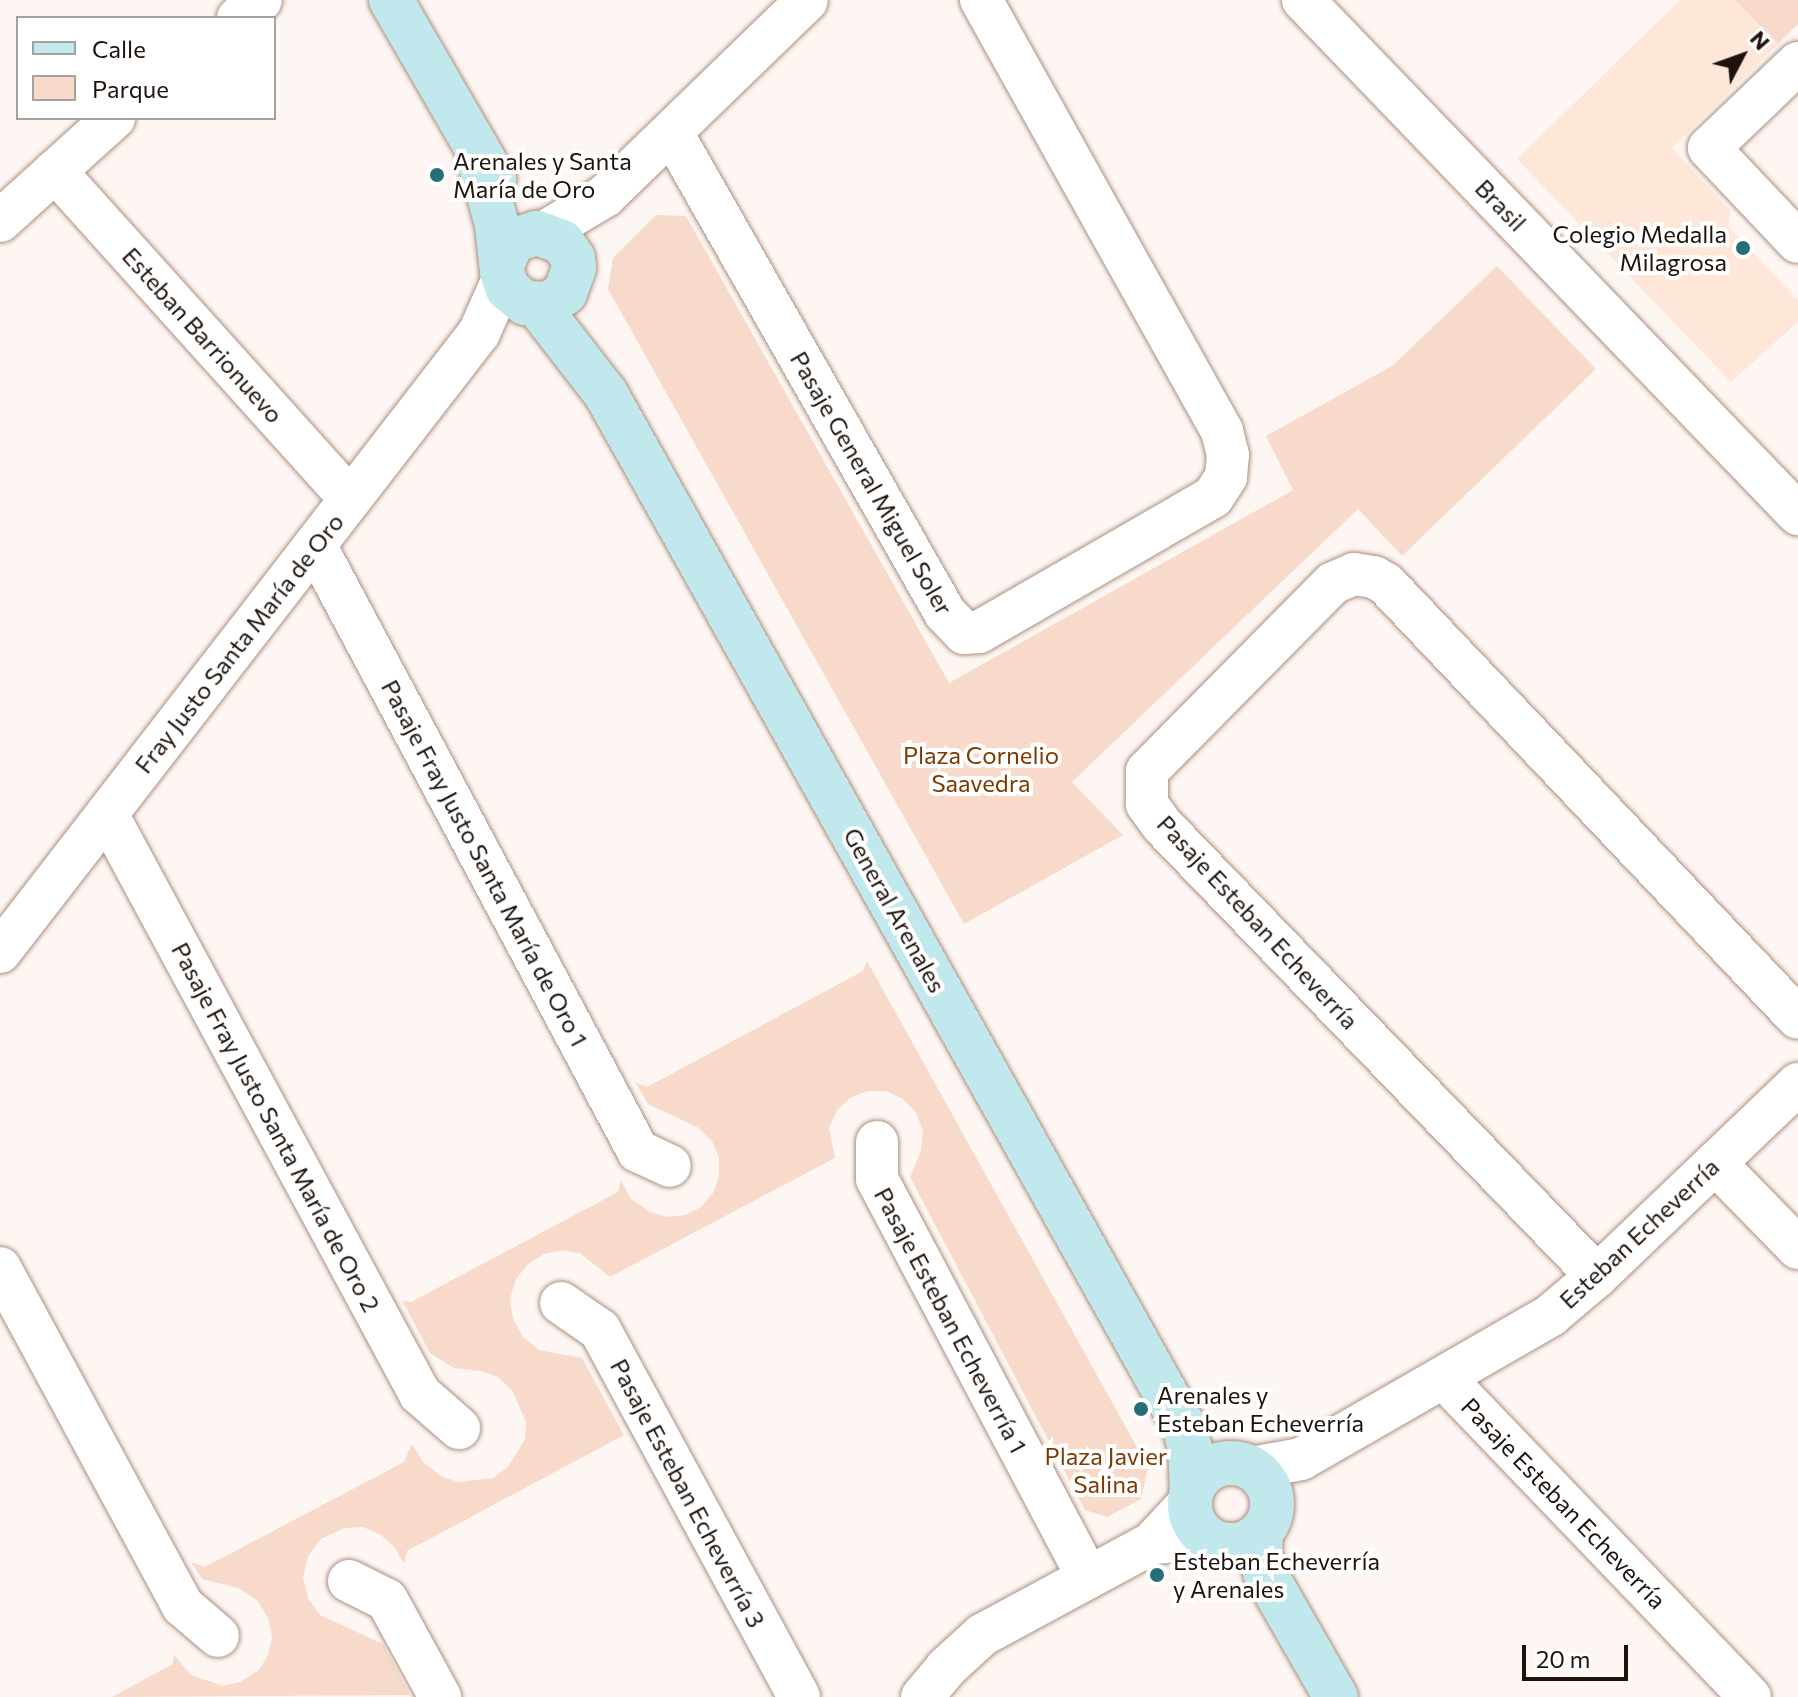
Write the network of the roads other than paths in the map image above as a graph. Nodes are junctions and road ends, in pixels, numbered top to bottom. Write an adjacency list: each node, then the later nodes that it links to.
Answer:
1 (261, 0): 6 (street)
2 (391, 0): 10 (street, General Arenales)
3 (807, 0): 9 (street)
4 (981, 0): 9 (street, Pasaje General Miguel Soler)
5 (1303, 0): 18 (street, Brasil)
6 (241, 16)
7 (1798, 63): 15 (street)
8 (112, 120): 11 (street)
9 (672, 133): 12 (street)
10 (478, 155): 14 (street, General Arenales); 16 (street, General Arenales)
11 (55, 171): 13 (street); 17 (street, Esteban Barrionuevo)
12 (605, 196): 14 (street); 16 (street, Fray Justo Santa María de Oro)
13 (0, 221)
14 (540, 233): 16 (street); 16 (street, General Arenales)
15 (1798, 242)
16 (535, 286): 17 (street, Fray Justo Santa María de Oro); 33 (street, General Arenales)
17 (350, 499): 19 (street, Fray Justo Santa María de Oro)
18 (1798, 514)
19 (315, 545): 20 (street, Fray Justo Santa María de Oro); 26 (street, Pasaje Fray Justo Santa María de Oro 1)
20 (107, 814): 21 (street, Fray Justo Santa María de Oro); 32 (street, Pasaje Fray Justo Santa María de Oro 2)
21 (0, 952)
22 (1798, 1018): 29 (street, Pasaje Esteban Echeverría)
23 (1798, 1084): 25 (street, Esteban Echeverría)
24 (877, 1142): 34 (street, Pasaje Esteban Echeverría 1)
25 (1715, 1163): 27 (street); 29 (street, Esteban Echeverría)
26 (670, 1166)
27 (1798, 1248)
28 (0, 1268): 36 (street)
29 (1597, 1276): 31 (street, Esteban Echeverría)
30 (561, 1303): 39 (street, Pasaje Esteban Echeverría 3)
31 (1444, 1378): 33 (street, Esteban Echeverría); 41 (street, Pasaje Esteban Echeverría)
32 (459, 1428)
33 (1233, 1512): 34 (street, Esteban Echeverría); 40 (street, General Arenales)
34 (1088, 1578): 37 (street, Esteban Echeverría)
35 (349, 1581): 38 (street)
36 (218, 1636)
37 (943, 1687)
38 (440, 1697)
39 (799, 1697)
40 (1336, 1697)
41 (1750, 1697)

